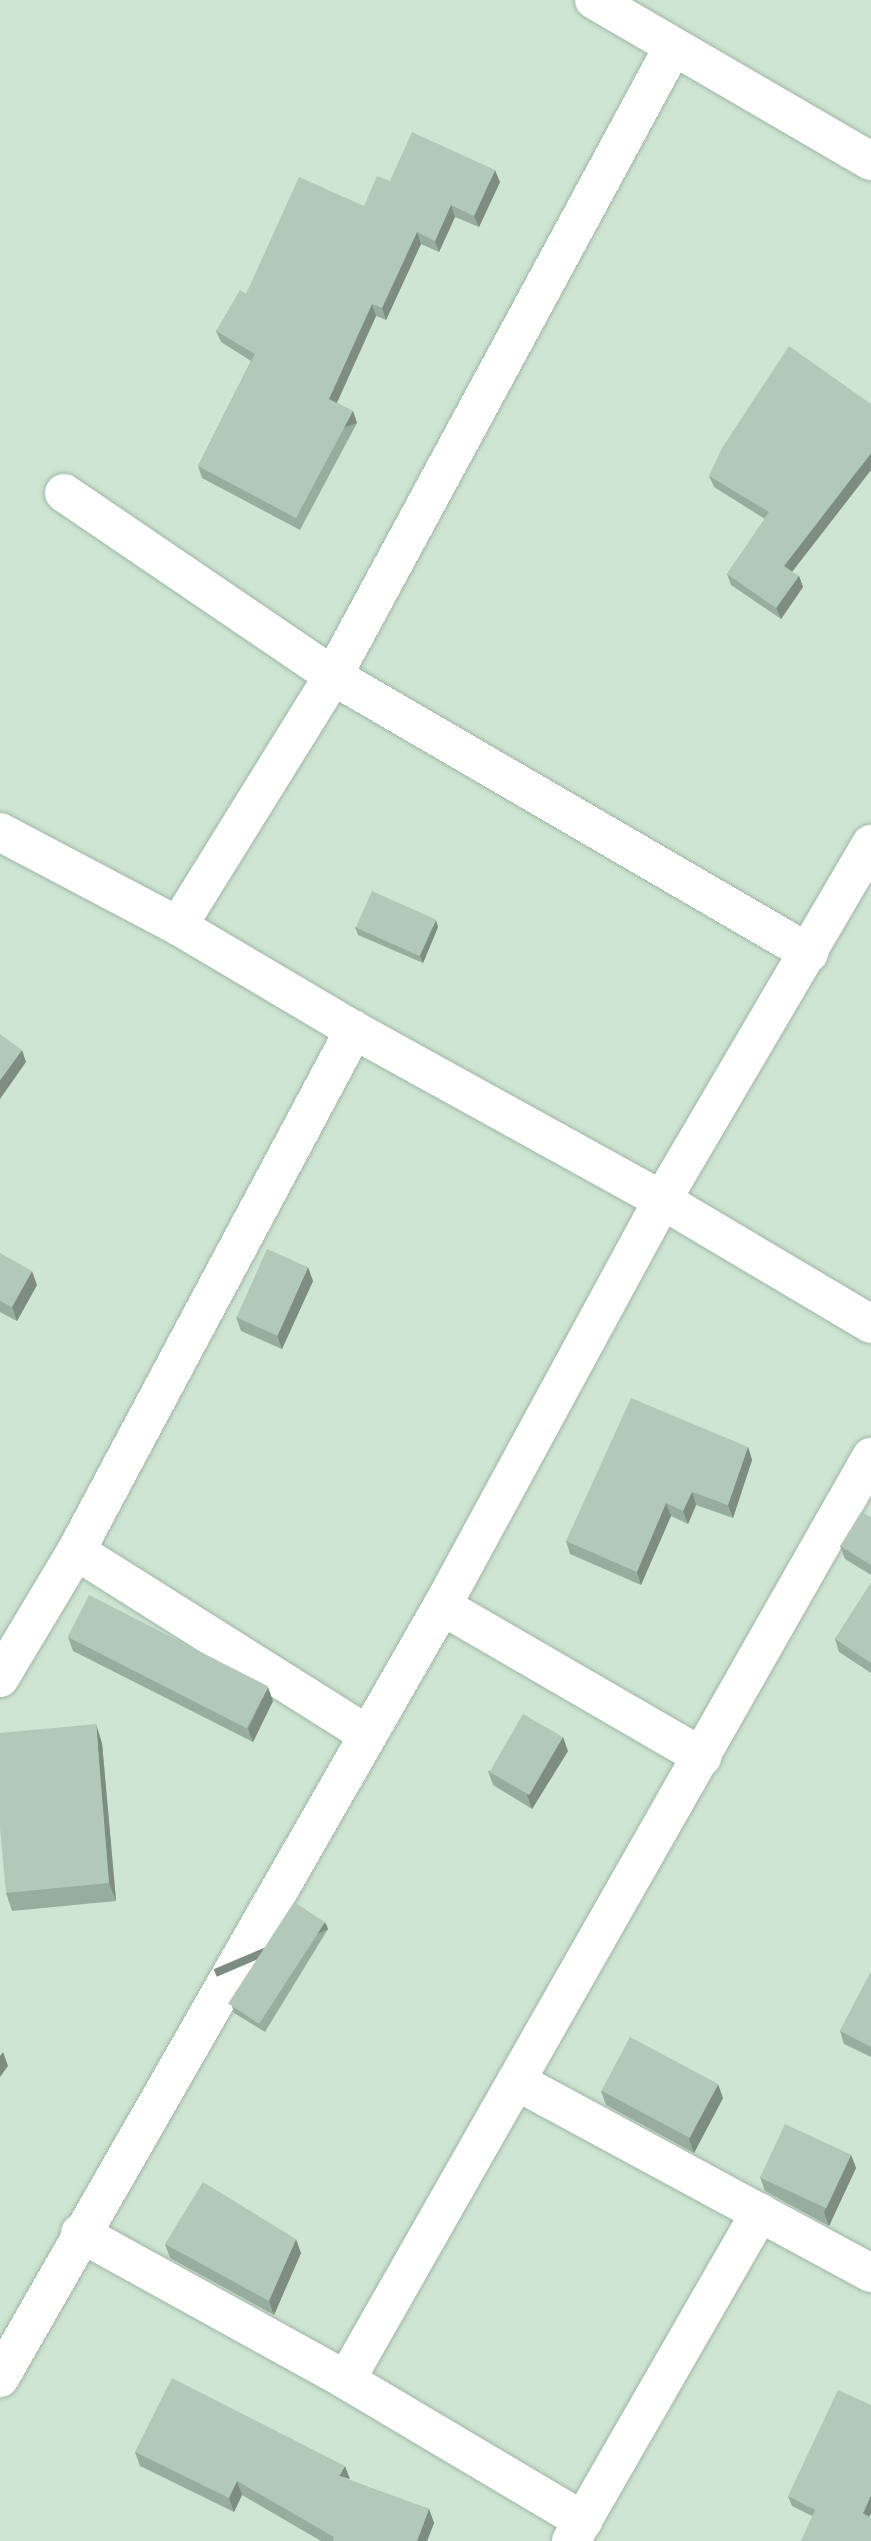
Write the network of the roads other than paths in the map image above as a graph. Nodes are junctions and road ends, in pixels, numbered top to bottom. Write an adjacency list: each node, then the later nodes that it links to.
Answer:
1 (594, 0): 2 (street)
2 (673, 47): 3 (street); 5 (street)
3 (871, 161)
4 (64, 493): 5 (street)
5 (333, 676): 8 (street); 9 (street)
6 (0, 832): 8 (street)
7 (871, 844): 9 (street)
8 (178, 926): 10 (street)
9 (809, 953): 11 (street)
10 (355, 1030): 11 (street); 14 (street)
11 (662, 1200): 12 (street); 15 (street)
12 (871, 1324)
13 (871, 1457): 18 (street)
14 (76, 1551): 16 (street); 17 (street)
15 (442, 1606): 17 (street); 18 (street)
16 (0, 1678)
17 (365, 1733): 21 (street)
18 (702, 1757): 19 (street)
19 (516, 2081): 20 (street); 24 (street)
20 (760, 2212): 22 (street); 25 (street)
21 (80, 2233): 23 (street); 24 (street)
22 (871, 2273)
23 (0, 2378)
24 (346, 2380): 25 (street)
25 (577, 2531)

